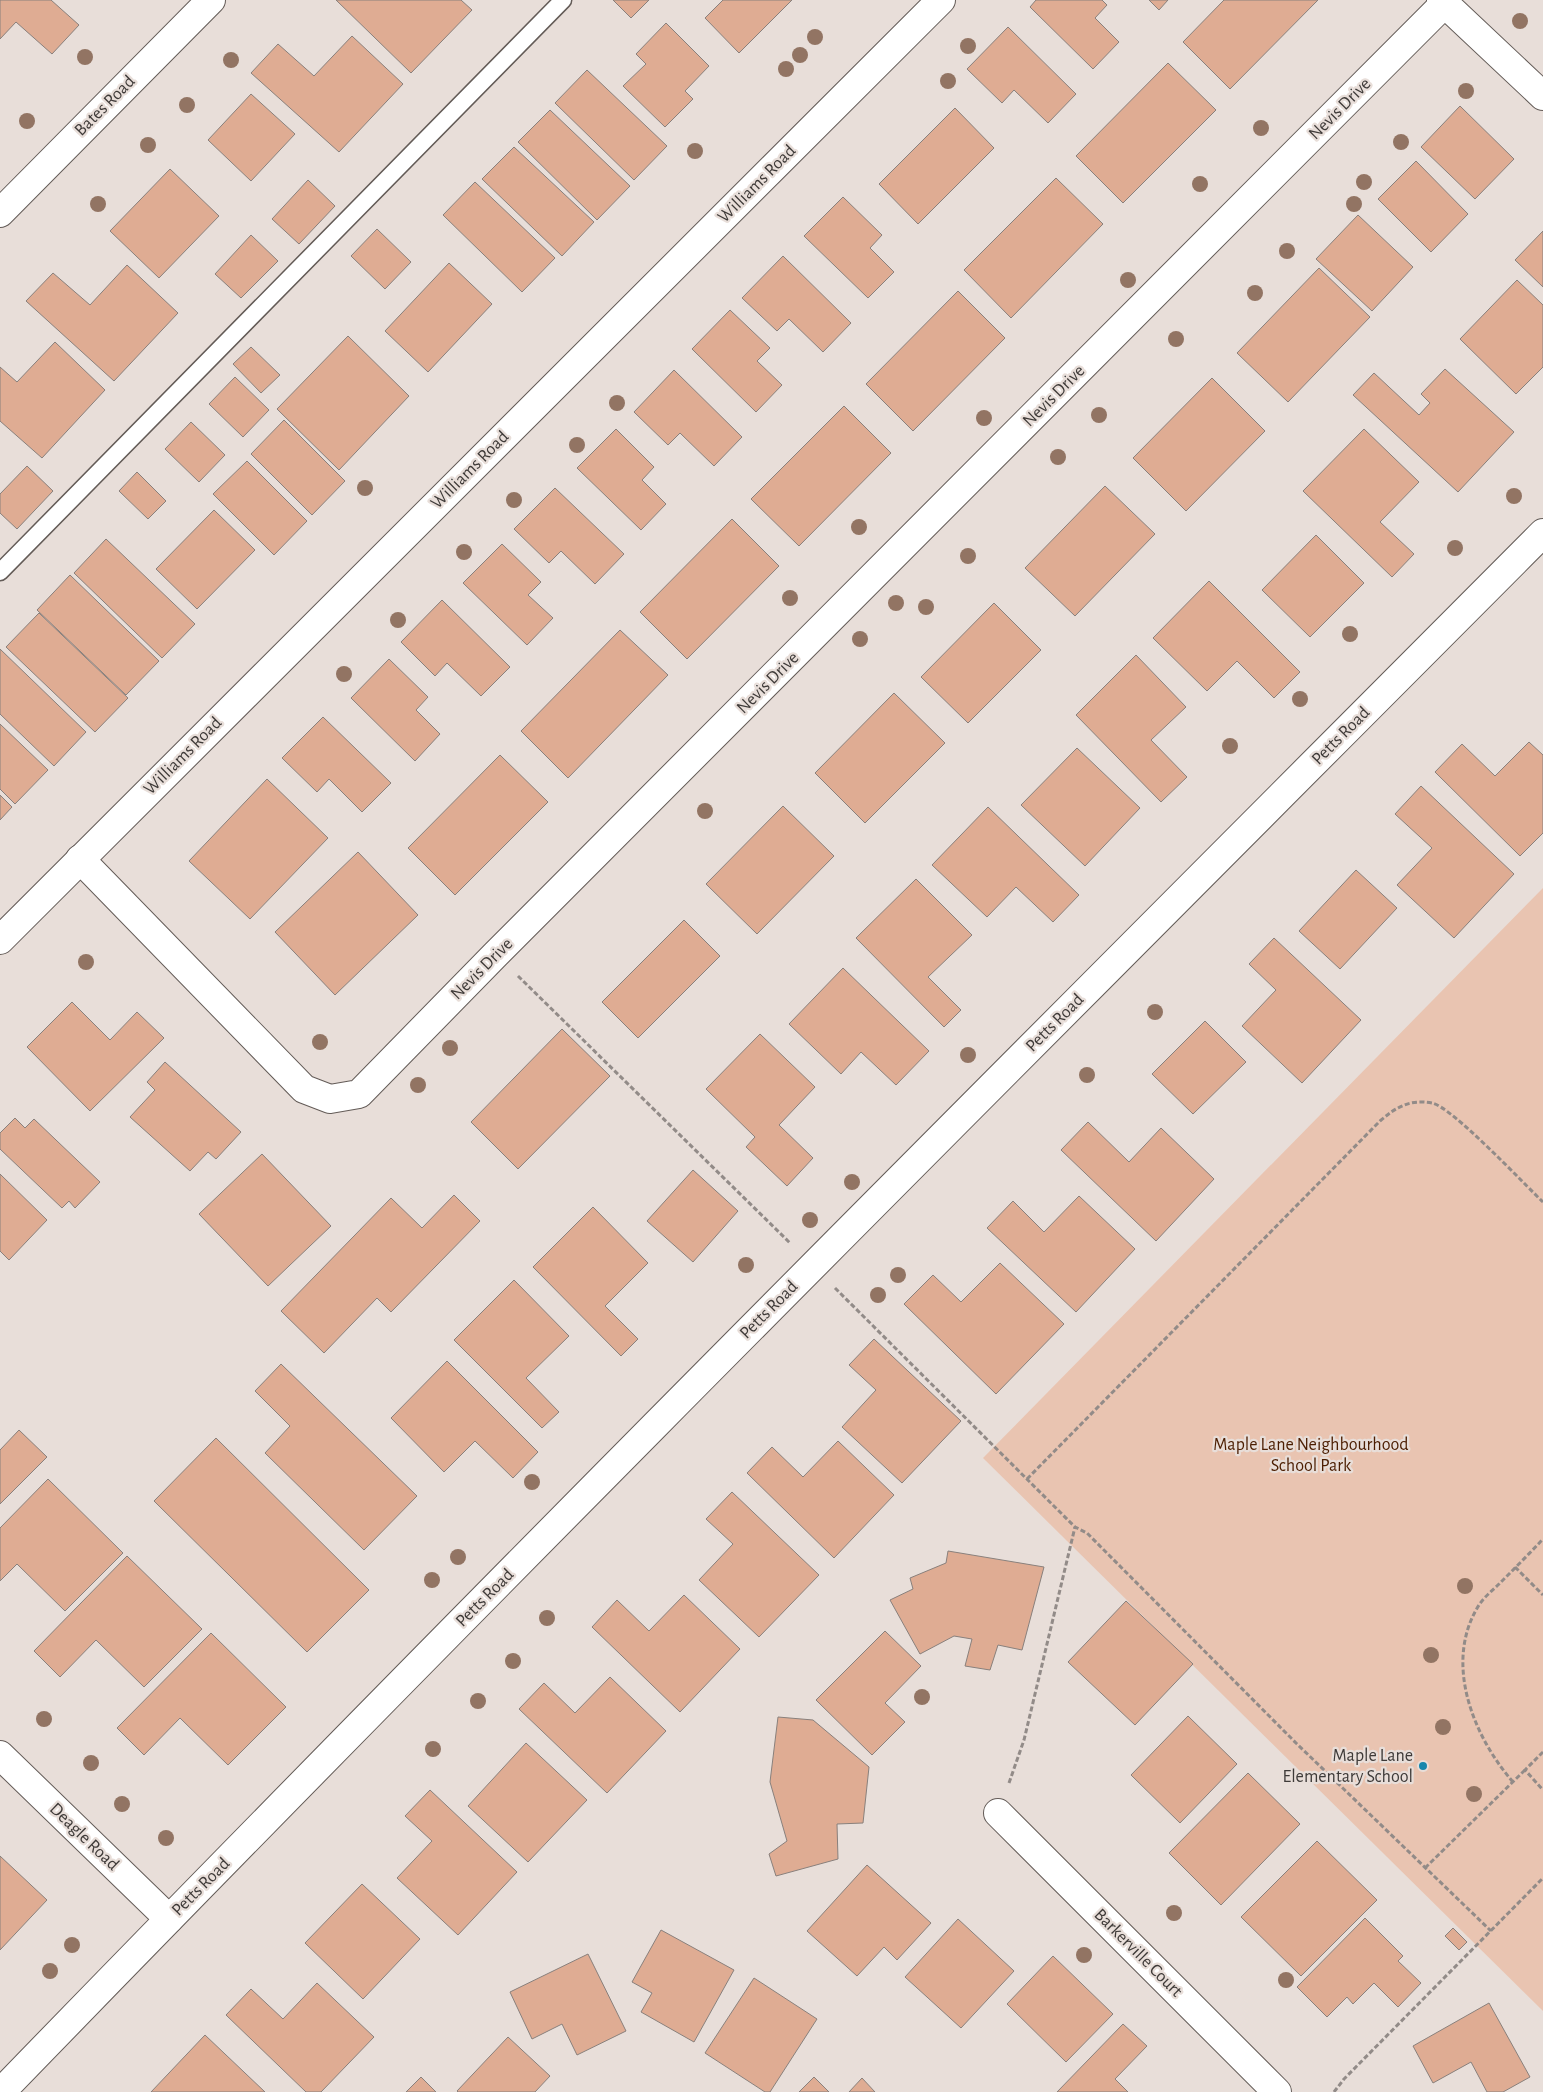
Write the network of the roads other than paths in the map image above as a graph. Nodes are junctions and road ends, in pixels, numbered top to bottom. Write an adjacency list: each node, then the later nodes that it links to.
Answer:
1 (211, 0): 6 (street, Bates Road)
2 (563, 0): 8 (lane)
3 (941, 0): 9 (street, Williams Road)
4 (1443, 2): 5 (street); 9 (street, Nevis Drive)
5 (1543, 96)
6 (0, 213)
7 (1543, 533): 13 (street, Petts Road)
8 (0, 572)
9 (80, 859): 10 (street, Williams Road)
10 (0, 940)
11 (0, 1755): 13 (street, Deagle Road)
12 (998, 1813): 15 (street, Barkerville Court)
13 (168, 1919): 14 (street, Petts Road)
14 (1, 2092)
15 (1277, 2092)

